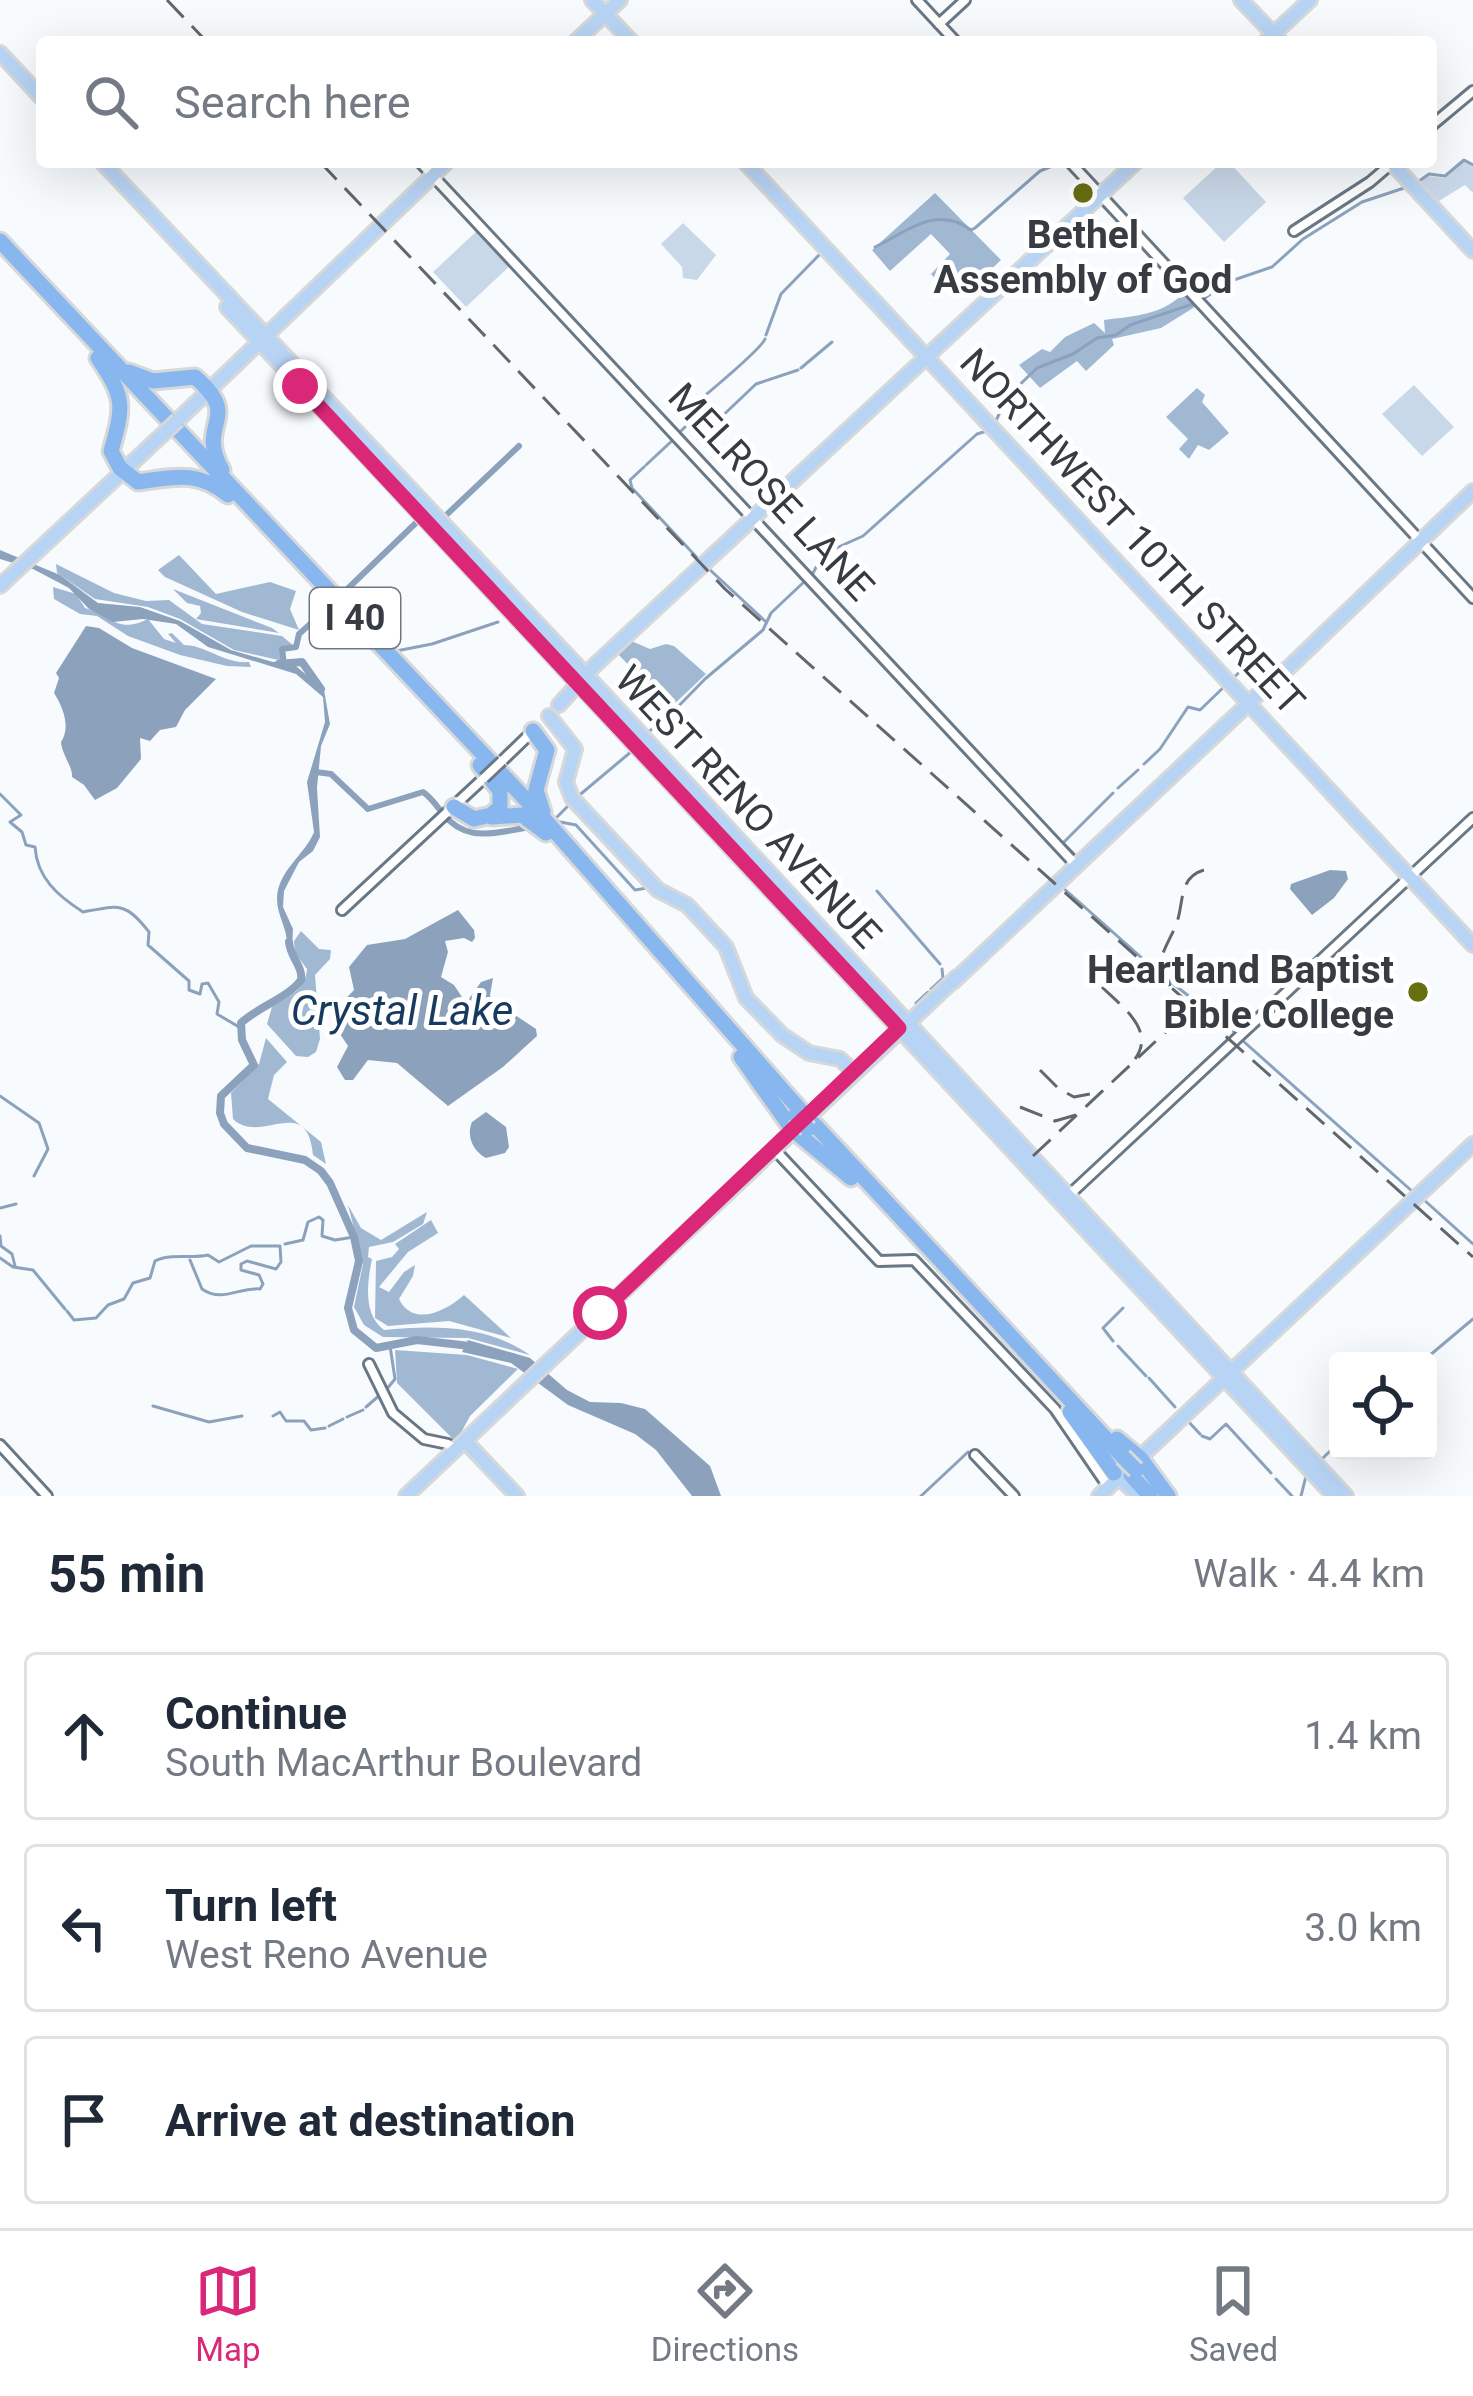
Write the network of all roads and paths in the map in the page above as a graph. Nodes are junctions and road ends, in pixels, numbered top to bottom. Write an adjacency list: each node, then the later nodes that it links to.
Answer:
1 (592, 0): 7 (main road)
2 (620, 0): 7 (main road)
3 (916, 0): 8 (street)
4 (965, 0): 8 (street)
5 (1241, 0): 12 (main road)
6 (1310, 0): 13 (main road)
7 (605, 14): 9 (main road); 10 (main road)
8 (939, 24): 11 (street)
9 (581, 36)
10 (626, 36)
11 (950, 36)
12 (1271, 36)
13 (1276, 36)
14 (0, 57): 16 (main road)
15 (1473, 91): 17 (street)
16 (36, 96)
17 (1437, 120)
18 (104, 168): 33 (main road, WEST RENO AVENUE)
19 (426, 168): 26 (street, MELROSE LANE)
20 (441, 168): 26 (main road)
21 (751, 168): 35 (main road, NORTHWEST 10TH STREET)
22 (1075, 168): 27 (street)
23 (1129, 168): 27 (main road)
24 (1385, 168): 29 (street)
25 (1397, 168): 32 (main road)
26 (433, 176): 28 (main road); 41 (street, MELROSE LANE)
27 (1100, 195): 35 (main road); 42 (street)
28 (404, 204): 33 (main road); 33 (main road)
29 (1294, 231)
30 (0, 242): 34 (highway, I 40)
31 (0, 251): 34 (highway, I 40)
32 (1473, 251)
33 (261, 337): 36 (main road); 37 (main road, WEST RENO AVENUE)
34 (101, 353): 36 (highway); 38 (highway); 40 (highway, I 40)
35 (928, 356): 41 (main road); 47 (main road, NORTHWEST 10TH STREET)
36 (220, 377): 38 (main road, bridge); 40 (highway)
37 (368, 452): 45 (main road, WEST RENO AVENUE); 45 (main road, WEST RENO AVENUE)
38 (122, 470): 40 (highway); 43 (main road)
39 (1473, 491): 42 (main road)
40 (242, 503): 50 (highway, I 40); 51 (highway, I 40)
41 (755, 518): 46 (main road); 55 (street, MELROSE LANE)
42 (1420, 542): 44 (street); 47 (main road)
43 (0, 586)
44 (1473, 598)
45 (508, 600): 46 (main road, WEST RENO AVENUE)
46 (584, 679): 48 (main road); 59 (main road, WEST RENO AVENUE)
47 (1248, 703): 55 (main road); 56 (main road, NORTHWEST 10TH STREET)
48 (554, 711): 49 (main road); 60 (main road)
49 (533, 731): 51 (street); 51 (highway); 54 (highway)
50 (468, 748): 52 (highway); 54 (highway, I 40)
51 (495, 760): 52 (street, bridge); 54 (highway, I 40)
52 (448, 812): 54 (highway); 57 (street)
53 (1473, 818): 56 (street)
54 (557, 839): 61 (highway, I 40)
55 (1076, 865): 59 (main road)
56 (1411, 877): 58 (main road, NORTHWEST 10TH STREET); 64 (street)
57 (342, 910)
58 (1473, 945)
59 (904, 1026): 60 (main road); 64 (main road, WEST RENO AVENUE)
60 (855, 1073): 61 (main road)
61 (805, 1120): 63 (main road); 71 (highway, I 40)
62 (1473, 1144): 66 (main road)
63 (774, 1148): 69 (main road); 71 (street)
64 (1065, 1199): 66 (main road, WEST RENO AVENUE)
65 (369, 1364): 69 (street)
66 (1226, 1376): 67 (main road, WEST RENO AVENUE); 71 (main road)
67 (1259, 1408): 79 (main road, WEST RENO AVENUE); 80 (main road, WEST RENO AVENUE)
68 (0, 1445): 72 (street)
69 (459, 1446): 73 (main road); 74 (main road)
70 (976, 1456): 75 (street)
71 (1118, 1475): 76 (main road); 77 (highway, I 40); 78 (highway, I 40)
72 (47, 1496)
73 (406, 1496)
74 (517, 1496)
75 (1014, 1496)
76 (1139, 1496)
77 (1150, 1496)
78 (1164, 1496)
79 (1334, 1496)
80 (1346, 1496)

